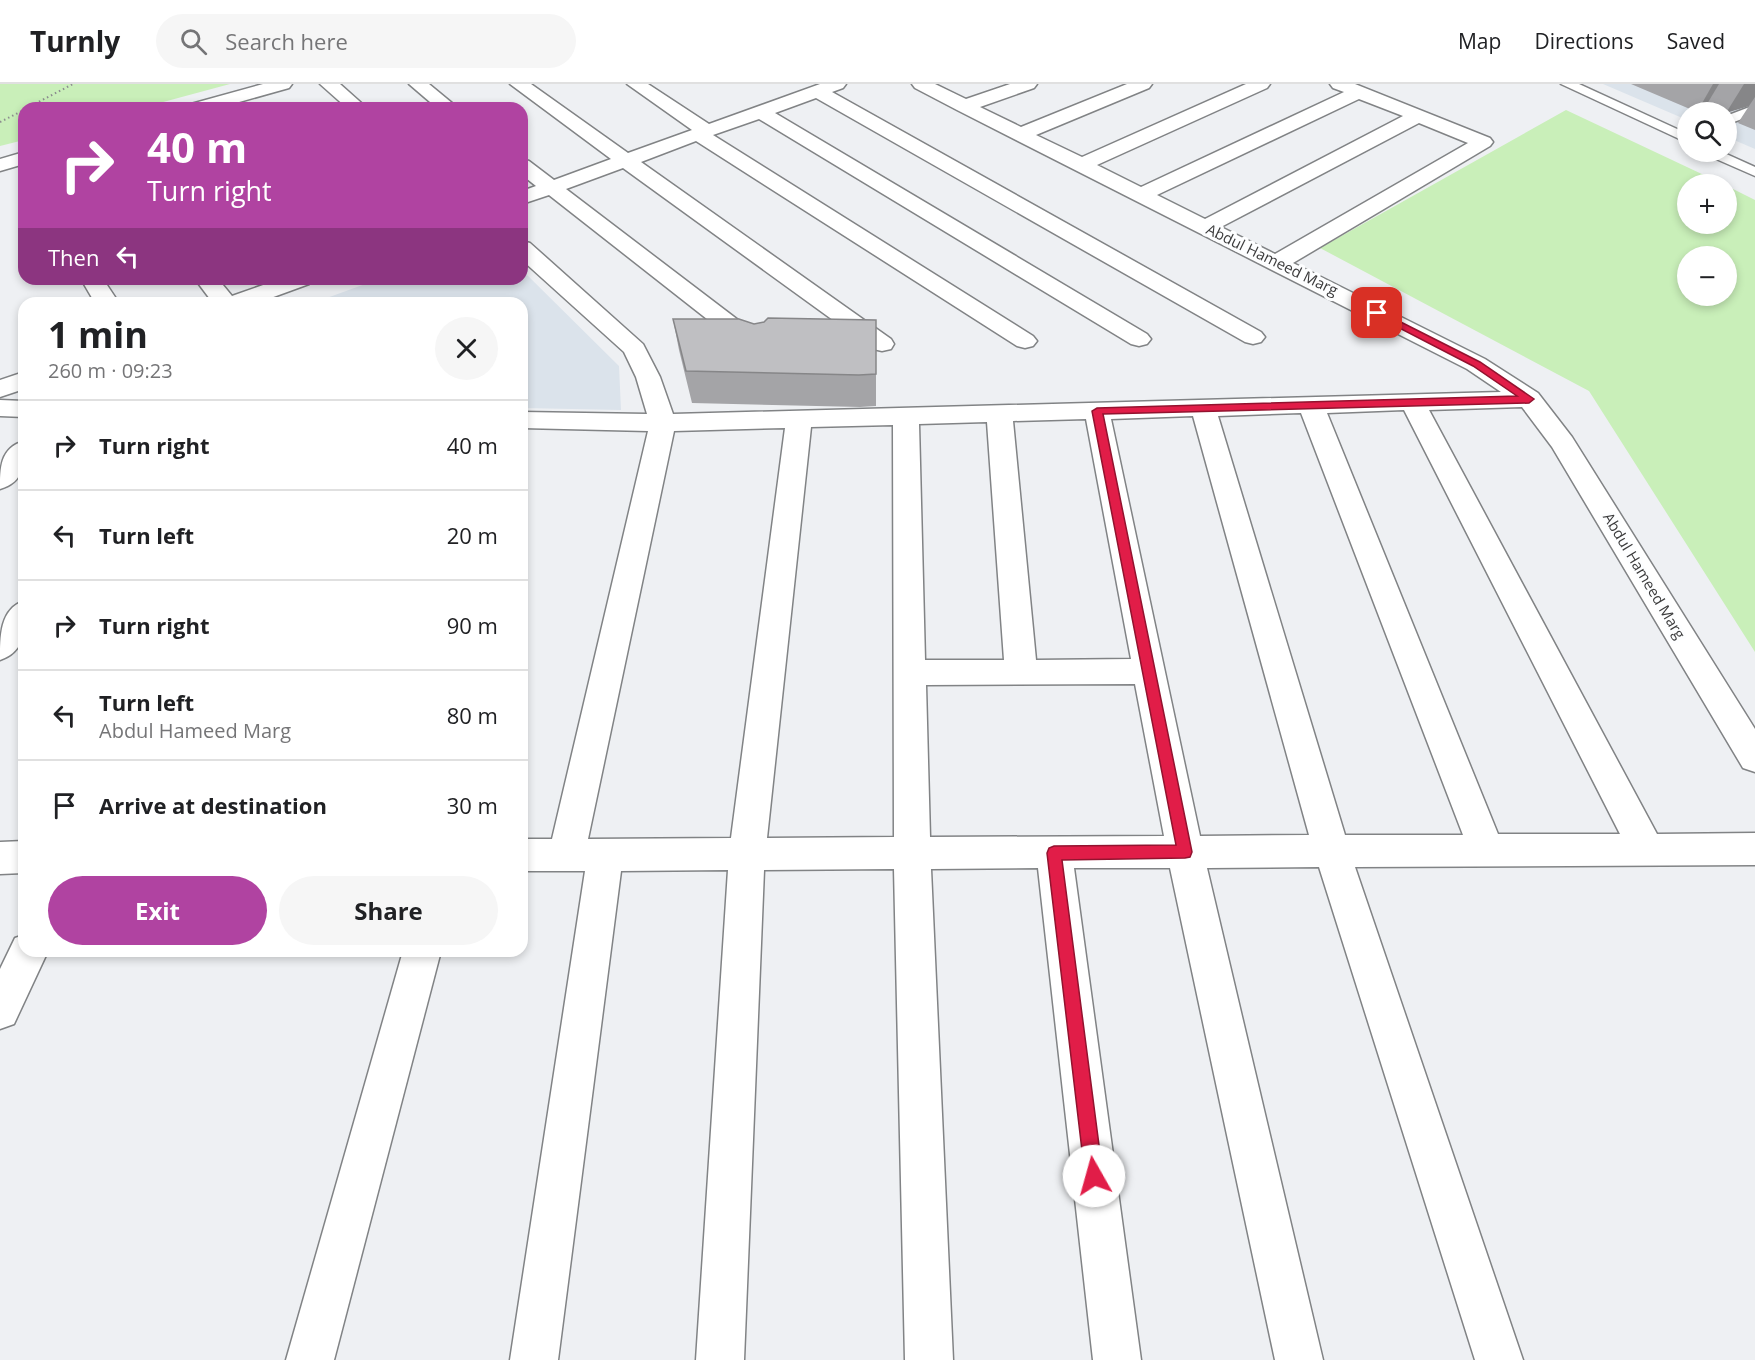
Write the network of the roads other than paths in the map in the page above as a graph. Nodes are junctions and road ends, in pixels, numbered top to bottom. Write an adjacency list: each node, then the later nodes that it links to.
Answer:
1 (283, 84): 14 (street)
2 (329, 84): 18 (street)
3 (417, 84): 19 (street)
4 (519, 84): 28 (street)
5 (636, 84): 25 (street)
6 (837, 84): 13 (street)
7 (921, 84): 20 (street, Abdul Hameed Marg)
8 (1028, 84): 20 (street)
9 (1143, 84): 26 (street)
10 (1261, 84): 30 (street)
11 (1339, 84): 15 (street)
12 (1568, 84): 27 (lane)
13 (817, 91): 22 (street); 43 (street)
14 (256, 92): 16 (street); 17 (street)
15 (1359, 92): 23 (street); 34 (street)
16 (220, 102)
17 (267, 102)
18 (351, 102)
19 (441, 102)
20 (964, 106): 26 (street, Abdul Hameed Marg)
21 (1755, 109): 24 (lane)
22 (761, 111): 25 (street); 44 (street)
23 (1418, 116): 36 (street); 38 (street)
24 (1737, 116)
25 (703, 133): 28 (street); 45 (street)
26 (1020, 134): 30 (street, Abdul Hameed Marg)
27 (1677, 134)
28 (628, 160): 33 (street); 46 (street)
29 (1734, 162): 32 (lane)
30 (1081, 165): 34 (street, Abdul Hameed Marg)
31 (528, 170): 33 (street)
32 (1755, 172)
33 (552, 188): 35 (street); 47 (street)
34 (1141, 195): 36 (street, Abdul Hameed Marg)
35 (528, 196)
36 (1205, 227): 38 (street, Abdul Hameed Marg)
37 (528, 253): 61 (street)
38 (1278, 262): 50 (street, Abdul Hameed Marg)
39 (211, 285): 41 (street)
40 (284, 285): 42 (street)
41 (220, 297)
42 (252, 297)
43 (1253, 337)
44 (1139, 339)
45 (1025, 341)
46 (882, 344)
47 (758, 346)
48 (18, 382): 49 (street)
49 (0, 389)
50 (1529, 399): 51 (street); 69 (street, Abdul Hameed Marg)
51 (1412, 402): 52 (street); 71 (street)
52 (1311, 405): 54 (street); 72 (street)
53 (0, 408): 55 (street)
54 (1203, 408): 56 (street); 74 (street)
55 (18, 409)
56 (1097, 411): 57 (street); 66 (street)
57 (999, 414): 58 (street); 67 (street)
58 (906, 416): 59 (street); 68 (street)
59 (799, 419): 61 (street); 76 (street)
60 (528, 420): 61 (street)
61 (663, 423): 79 (street)
62 (18, 458): 63 (street)
63 (0, 480)
64 (18, 621): 65 (street)
65 (0, 648)
66 (1149, 671): 67 (street); 73 (street)
67 (1021, 672): 68 (street)
68 (909, 673): 77 (street)
69 (1755, 758)
70 (1755, 849): 71 (street)
71 (1647, 850): 72 (street)
72 (1487, 851): 74 (street)
73 (1185, 852): 74 (street); 75 (street); 88 (street)
74 (1332, 852): 89 (street)
75 (1054, 853): 77 (street); 87 (street)
76 (747, 854): 77 (street); 79 (street); 85 (street)
77 (912, 854): 86 (street)
78 (528, 855): 79 (street)
79 (586, 855): 84 (street)
80 (26, 957): 82 (street)
81 (420, 957): 83 (street)
82 (0, 1010)
83 (310, 1360)
84 (534, 1360)
85 (720, 1360)
86 (929, 1360)
87 (1117, 1360)
88 (1299, 1360)
89 (1500, 1360)

